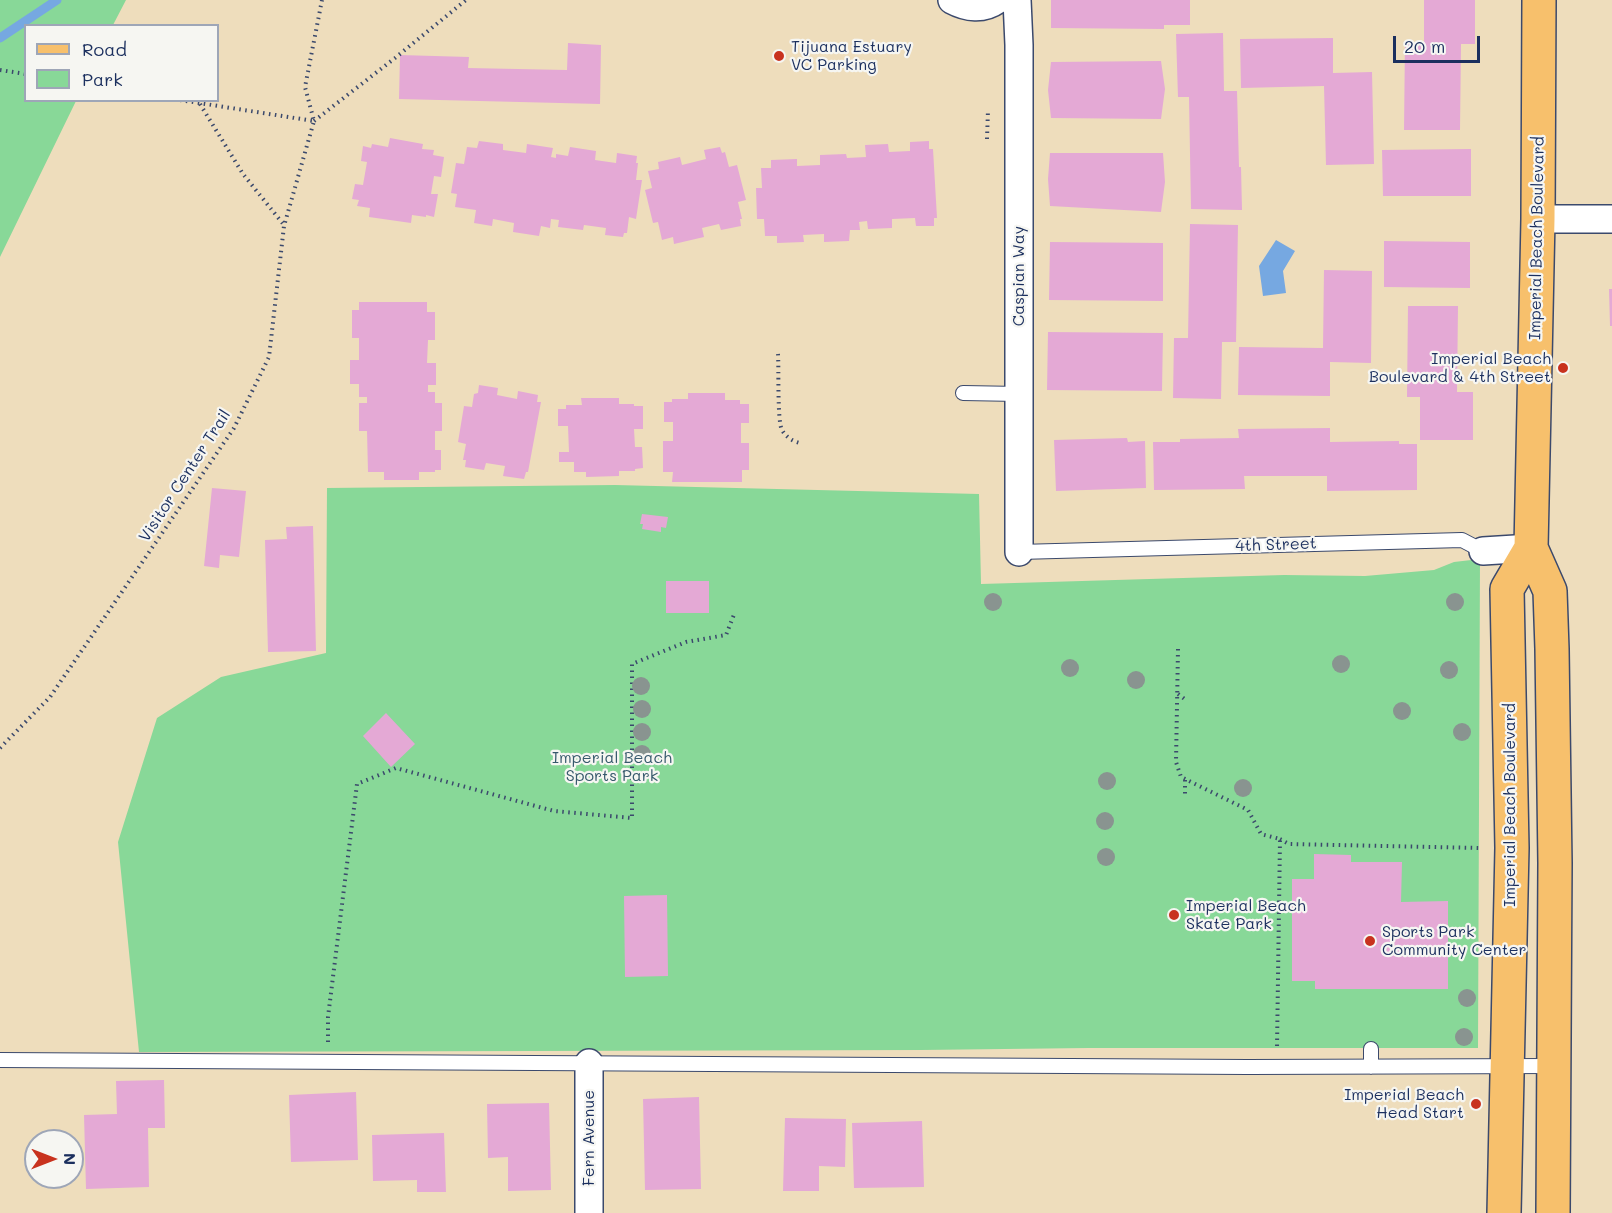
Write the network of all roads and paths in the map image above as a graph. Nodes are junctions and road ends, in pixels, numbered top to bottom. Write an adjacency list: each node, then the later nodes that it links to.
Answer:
1 (322, 0): 11 (path)
2 (466, 0): 11 (path)
3 (952, 0): 4 (street)
4 (997, 0)
5 (1017, 0): 17 (street, Caspian Way)
6 (1539, 0): 12 (main road, Imperial Beach Boulevard)
7 (0, 70): 8 (path)
8 (24, 74)
9 (190, 102): 10 (path)
10 (200, 104): 11 (path); 14 (path)
11 (314, 121): 14 (path, Visitor Center Trail)
12 (1538, 219): 13 (street); 19 (main road, Imperial Beach Boulevard)
13 (1612, 219)
14 (284, 226): 26 (path, Visitor Center Trail)
15 (778, 354): 18 (path)
16 (963, 393): 17 (lane)
17 (1019, 394): 21 (street, Caspian Way)
18 (800, 443)
19 (1531, 548): 20 (street, 4th Street); 35 (main road, Imperial Beach Boulevard); 36 (main road, Imperial Beach Boulevard)
20 (1483, 550): 21 (lane, 4th Street)
21 (1019, 552)
22 (735, 612): 33 (path)
23 (1178, 649): 24 (path)
24 (1178, 694): 25 (path); 27 (path)
25 (1186, 699)
26 (0, 748)
27 (1185, 780): 28 (path); 29 (path)
28 (1185, 794)
29 (1280, 839): 30 (path); 37 (path)
30 (1483, 848)
31 (1371, 1049): 38 (lane)
32 (0, 1060): 33 (lane)
33 (325, 1062): 34 (lane)
34 (589, 1063): 37 (lane); 39 (street, Fern Avenue)
35 (1507, 1066): 36 (lane); 38 (lane); 40 (main road, Imperial Beach Boulevard)
36 (1553, 1066): 41 (main road, Imperial Beach Boulevard)
37 (1277, 1067): 38 (lane)
38 (1371, 1067)
39 (589, 1213)
40 (1504, 1213)
41 (1553, 1213)

